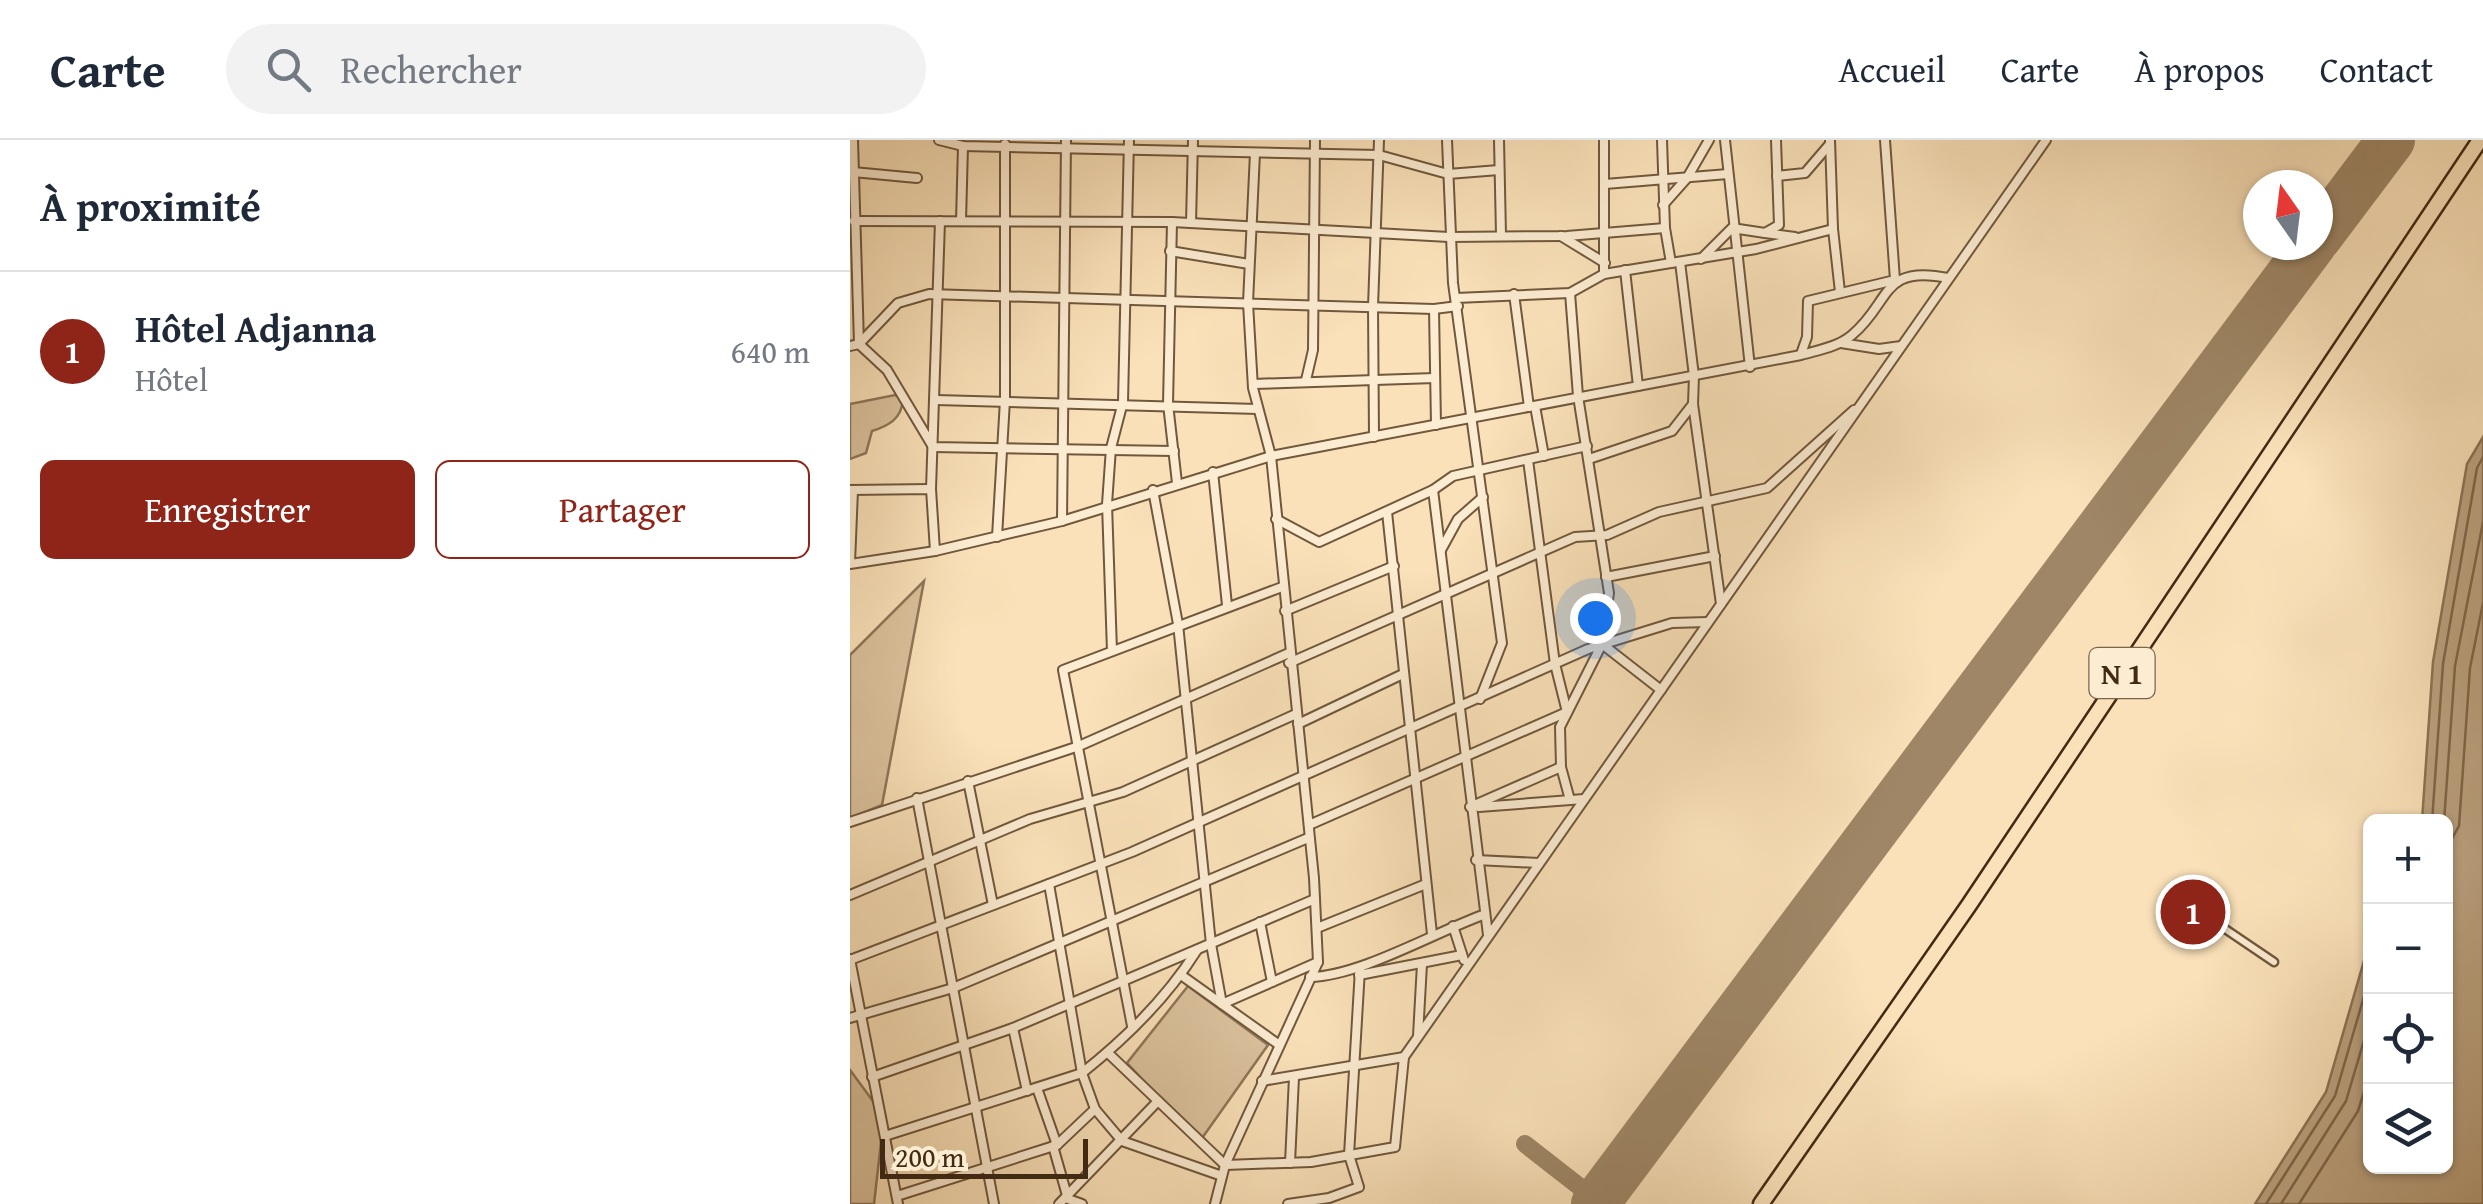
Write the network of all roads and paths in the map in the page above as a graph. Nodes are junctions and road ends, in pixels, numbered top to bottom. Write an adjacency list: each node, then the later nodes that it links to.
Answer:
1 (853, 140): 28 (street)
2 (939, 140): 20 (street)
3 (1193, 140): 21 (street)
4 (1315, 140): 24 (street)
5 (1380, 140): 23 (street)
6 (1447, 140): 26 (street)
7 (1498, 140): 25 (street)
8 (1604, 140): 33 (street)
9 (1662, 140): 31 (street)
10 (1709, 140): 32 (street)
11 (1725, 140): 27 (street)
12 (1776, 140): 29 (street)
13 (1884, 140): 66 (street)
14 (2046, 140): 65 (street)
15 (2480, 140): 245 (highway, N 1)
16 (1830, 142): 29 (street); 46 (street)
17 (1005, 143): 18 (street); 20 (street); 38 (street)
18 (1066, 144): 19 (street); 39 (street)
19 (1129, 144): 21 (street); 40 (street)
20 (962, 146): 37 (street)
21 (1192, 151): 22 (street); 42 (street)
22 (1255, 153): 24 (street); 43 (street)
23 (1379, 154): 24 (street); 26 (street); 50 (street)
24 (1314, 155): 47 (street)
25 (1499, 170): 26 (street); 51 (street)
26 (1448, 174): 53 (street)
27 (1728, 174): 32 (street); 45 (street)
28 (852, 176): 30 (street); 35 (street)
29 (1777, 176): 49 (street)
30 (917, 178)
31 (1662, 178): 32 (street); 33 (street); 34 (street)
32 (1686, 178): 34 (street)
33 (1605, 184): 48 (street)
34 (1663, 205): 44 (street)
35 (854, 221): 36 (street); 55 (street)
36 (940, 221): 37 (street); 69 (street)
37 (961, 221): 38 (street)
38 (1006, 221): 39 (street); 71 (street)
39 (1064, 222): 40 (street); 72 (street)
40 (1128, 222): 41 (street); 73 (street)
41 (1172, 222): 42 (street); 56 (street)
42 (1191, 223): 43 (street)
43 (1251, 227): 47 (street); 62 (street)
44 (1664, 228): 48 (street); 61 (street)
45 (1732, 228): 49 (street); 57 (street); 58 (street)
46 (1834, 229): 54 (street); 68 (street)
47 (1314, 232): 50 (street); 77 (street)
48 (1605, 232): 52 (street); 60 (street)
49 (1765, 233): 54 (street)
50 (1376, 235): 53 (street); 78 (street)
51 (1501, 235): 52 (street); 53 (street)
52 (1561, 236): 60 (street)
53 (1449, 237): 75 (street)
54 (1799, 238): 57 (street)
55 (853, 247): 59 (street)
56 (1170, 251): 62 (street); 74 (street)
57 (1737, 253): 58 (street); 84 (street)
58 (1701, 259): 61 (street)
59 (853, 261): 81 (street)
60 (1605, 263): 64 (street)
61 (1676, 263): 63 (street); 85 (street)
62 (1249, 264): 76 (street)
63 (1626, 270): 64 (street); 90 (street)
64 (1604, 274): 67 (street)
65 (1948, 278): 66 (street); 82 (street)
66 (1895, 280): 68 (street); 80 (street)
67 (1570, 292): 70 (street); 91 (street)
68 (1840, 292): 83 (street)
69 (940, 293): 71 (street); 81 (street); 92 (street)
70 (1514, 294): 75 (street); 99 (street)
71 (1006, 295): 72 (street); 93 (street)
72 (1064, 297): 73 (street); 94 (street)
73 (1126, 299): 74 (street); 95 (street)
74 (1168, 300): 76 (street); 96 (street)
75 (1457, 302): 79 (street); 101 (street)
76 (1248, 303): 77 (street); 89 (street)
77 (1313, 306): 78 (street); 87 (street)
78 (1373, 307): 79 (street); 88 (street)
79 (1434, 309): 86 (street)
80 (1841, 343): 82 (street); 83 (street)
81 (854, 345): 105 (street)
82 (1901, 346): 98 (street)
83 (1800, 354): 84 (street)
84 (1750, 367): 85 (street)
85 (1694, 376): 90 (street); 97 (street)
86 (1435, 378): 88 (street); 102 (street)
87 (1306, 380): 88 (street); 89 (street)
88 (1375, 382): 103 (street)
89 (1253, 384): 100 (street)
90 (1638, 386): 91 (street)
91 (1578, 396): 99 (street); 104 (street)
92 (936, 400): 93 (street); 105 (street)
93 (1005, 400): 94 (street); 106 (street)
94 (1062, 400): 95 (street); 107 (street)
95 (1123, 402): 96 (street); 108 (street)
96 (1168, 404): 100 (street); 109 (street)
97 (1693, 404): 112 (street); 122 (street)
98 (1860, 405): 122 (street); 139 (street)
99 (1532, 407): 101 (street); 111 (street)
100 (1258, 409): 110 (street)
101 (1474, 418): 102 (street); 114 (street)
102 (1436, 425): 103 (street)
103 (1374, 438): 110 (street)
104 (1586, 446): 111 (street); 112 (street)
105 (934, 447): 106 (street); 117 (street)
106 (1002, 448): 107 (street); 127 (street)
107 (1062, 448): 108 (street); 126 (street)
108 (1111, 448): 109 (street); 123 (street)
109 (1174, 451): 116 (street)
110 (1270, 456): 115 (street); 125 (street)
111 (1544, 456): 113 (street)
112 (1590, 459): 128 (street)
113 (1528, 460): 114 (street); 131 (street)
114 (1479, 470): 120 (street); 121 (street)
115 (1213, 472): 116 (street); 140 (street)
116 (1178, 483): 119 (street)
117 (931, 489): 118 (street); 130 (street)
118 (852, 490): 133 (street)
119 (1154, 490): 123 (street); 144 (street)
120 (1433, 490): 124 (street); 129 (street)
121 (1482, 496): 129 (street); 135 (street)
122 (1707, 500): 128 (street); 132 (street)
123 (1107, 504): 126 (street); 146 (street)
124 (1387, 512): 125 (street); 134 (street)
125 (1276, 520): 137 (street)
126 (1062, 521): 127 (street)
127 (997, 537): 130 (street)
128 (1598, 537): 131 (street); 136 (street)
129 (1441, 550): 138 (street)
130 (935, 551): 133 (street)
131 (1541, 553): 135 (street); 148 (street)
132 (1715, 556): 136 (street); 139 (street)
133 (850, 563)
134 (1394, 566): 141 (street); 142 (street)
135 (1493, 574): 138 (street); 152 (street)
136 (1606, 577): 145 (street)
137 (1282, 587): 140 (street); 141 (street)
138 (1447, 595): 142 (street); 153 (street)
139 (1721, 604): 143 (street)
140 (1227, 605): 144 (street)
141 (1285, 611): 147 (street)
142 (1400, 615): 147 (street); 149 (street)
143 (1708, 622): 145 (street); 150 (street)
144 (1178, 624): 146 (street); 151 (street)
145 (1602, 644): 148 (street); 150 (street); 154 (street)
146 (1112, 652): 158 (street)
147 (1289, 658): 151 (street); 155 (street)
148 (1555, 664): 152 (street); 154 (street)
149 (1403, 674): 156 (street); 157 (street)
150 (1661, 690): 166 (street)
151 (1186, 699): 158 (street); 160 (street)
152 (1480, 699): 153 (street)
153 (1459, 708): 157 (street); 159 (street)
154 (1567, 712): 159 (street); 161 (street)
155 (1296, 714): 156 (street); 160 (street)
156 (1298, 724): 162 (street)
157 (1409, 729): 162 (street); 163 (street)
158 (1080, 746): 164 (street); 168 (street)
159 (1468, 759): 163 (street); 169 (street)
160 (1192, 762): 168 (street); 171 (street)
161 (1561, 767): 167 (street); 169 (street)
162 (1303, 776): 171 (street); 172 (street)
163 (1417, 777): 172 (street); 180 (street)
164 (968, 781): 165 (street); 174 (street)
165 (918, 798): 170 (street); 176 (street)
166 (1584, 799): 167 (street); 177 (street)
167 (1570, 800): 169 (street)
168 (1090, 804): 174 (street); 178 (street)
169 (1470, 807): 175 (street)
170 (850, 822)
171 (1198, 822): 178 (street); 181 (street)
172 (1309, 825): 173 (street)
173 (1308, 838): 181 (street); 184 (street)
174 (980, 840): 176 (street); 185 (street)
175 (1476, 860): 177 (street); 186 (street)
176 (928, 863): 182 (street); 189 (street)
177 (1539, 863): 193 (street)
178 (1101, 864): 179 (street); 187 (street)
179 (1049, 884): 185 (street); 194 (street)
180 (1426, 884): 191 (street); 192 (street)
181 (1204, 885): 187 (street); 195 (street)
182 (850, 895)
183 (2175, 895): 200 (street)
184 (1315, 900): 188 (street); 191 (street)
185 (993, 904): 189 (street)
186 (1483, 914): 190 (street); 193 (street)
187 (1113, 921): 194 (street); 206 (street)
188 (1260, 922): 195 (street); 207 (street)
189 (940, 923): 198 (street); 208 (street)
190 (1453, 926): 192 (street); 197 (street)
191 (1317, 928): 199 (street)
192 (1432, 934): 203 (street)
193 (1488, 935): 202 (street)
194 (1062, 943): 208 (street); 209 (street)
195 (1211, 944): 196 (street); 210 (street)
196 (1197, 950): 204 (street); 206 (street)
197 (1462, 955): 201 (street); 202 (street)
198 (850, 959): 211 (street)
199 (1318, 962): 205 (street); 207 (street)
200 (2274, 962)
201 (1422, 964): 203 (street); 215 (street)
202 (1466, 968): 215 (street)
203 (1360, 972): 205 (street); 220 (street)
204 (1181, 975): 210 (street); 213 (street)
205 (1310, 978): 216 (street)
206 (1122, 981): 209 (street); 213 (street)
207 (1272, 982): 210 (street)
208 (953, 988): 211 (street); 217 (street)
209 (1073, 1003): 214 (street); 221 (street)
210 (1222, 1004): 216 (street)
211 (864, 1014): 212 (street); 222 (street)
212 (850, 1018)
213 (1132, 1026): 218 (street)
214 (1013, 1028): 217 (street); 225 (street)
215 (1418, 1036): 219 (street)
216 (1278, 1044): 224 (street)
217 (964, 1046): 222 (street); 228 (street)
218 (1108, 1053): 221 (street); 226 (street)
219 (1404, 1057): 220 (street); 232 (street)
220 (1353, 1067): 223 (street); 232 (street)
221 (1082, 1073): 225 (street); 227 (street)
222 (872, 1076): 229 (street)
223 (1294, 1077): 224 (street); 233 (street)
224 (1262, 1081): 234 (street)
225 (1032, 1090): 228 (street); 231 (street)
226 (1158, 1101): 230 (street); 234 (street)
227 (1095, 1110): 230 (street); 231 (street)
228 (974, 1111): 229 (street); 235 (street)
229 (885, 1136): 238 (street)
230 (1122, 1140): 236 (street); 239 (street)
231 (1055, 1146): 235 (street); 239 (street)
232 (1349, 1156): 233 (street); 237 (street)
233 (1290, 1163): 234 (street)
234 (1225, 1165): 236 (street)
235 (987, 1169): 238 (street); 240 (street)
236 (1222, 1176): 242 (street)
237 (1349, 1194): 243 (street); 244 (street)
238 (898, 1200)
239 (1064, 1201): 241 (street)
240 (994, 1204)
241 (1082, 1204)
242 (1215, 1204)
243 (1288, 1204)
244 (1351, 1204)
245 (1761, 1204)

